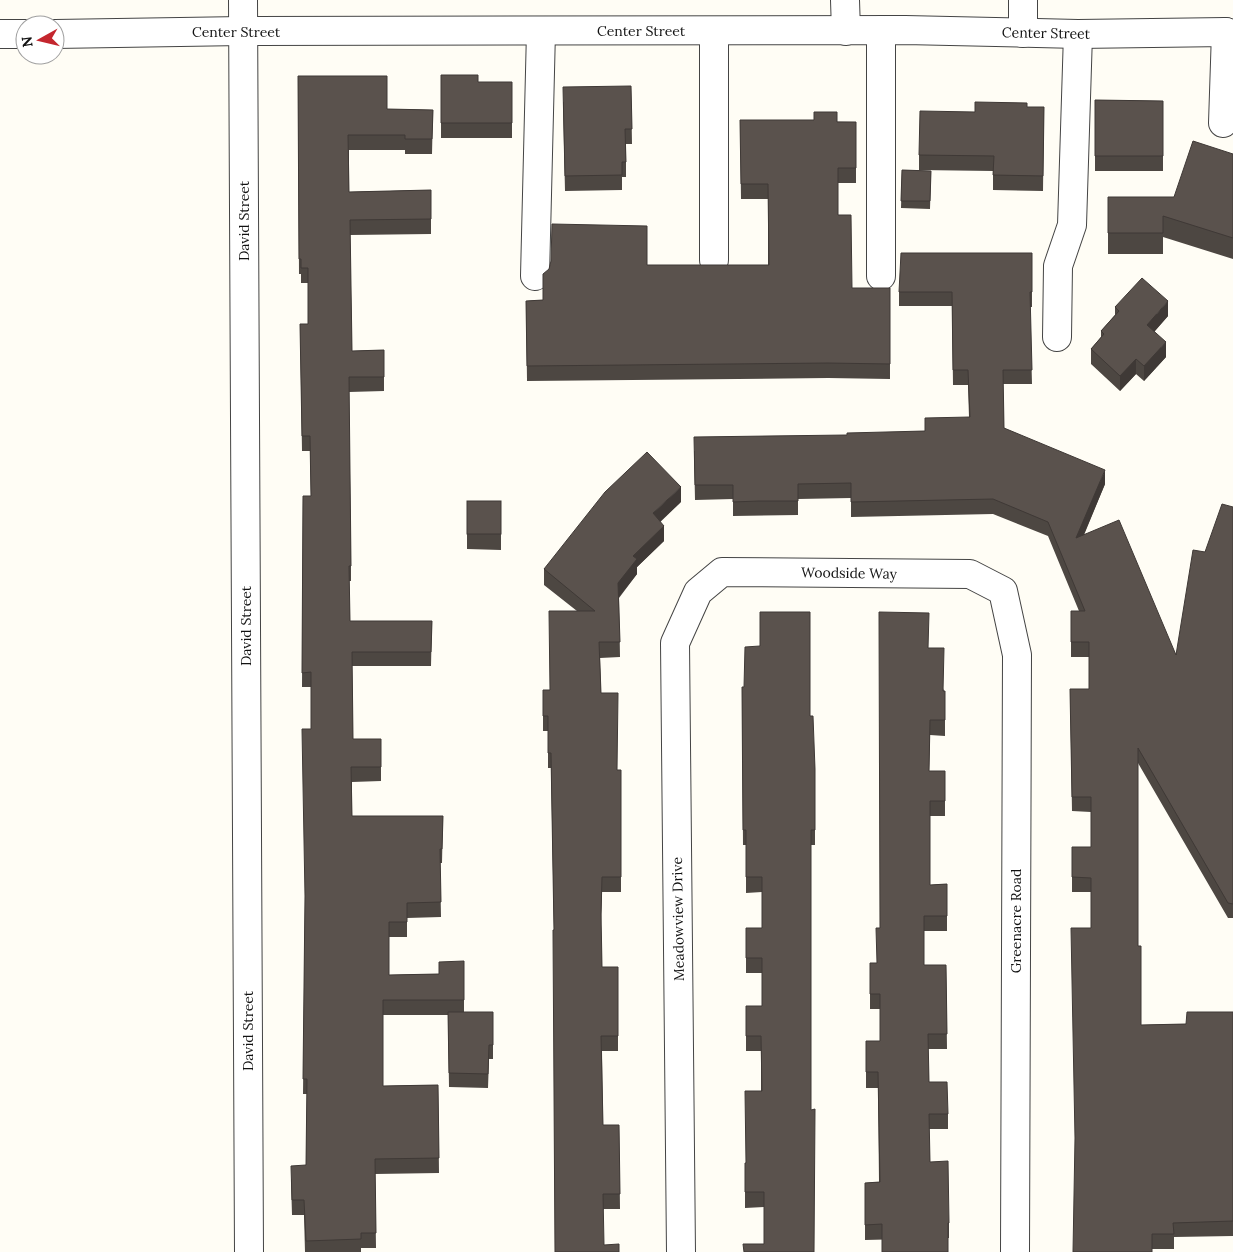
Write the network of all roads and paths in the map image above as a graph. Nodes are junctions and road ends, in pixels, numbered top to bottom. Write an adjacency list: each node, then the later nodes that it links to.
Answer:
1 (243, 0): 5 (street, David Street)
2 (845, 0): 8 (street)
3 (1023, 0): 10 (street)
4 (881, 30): 8 (street, Center Street); 10 (street, Center Street); 18 (street)
5 (242, 31): 6 (street, Center Street); 13 (street, Center Street); 22 (street, David Street)
6 (541, 31): 7 (street, Center Street); 17 (street)
7 (714, 31): 8 (street, Center Street); 16 (street)
8 (846, 31)
9 (1231, 32): 14 (street, Center Street); 15 (street)
10 (1023, 33): 14 (street, Center Street)
11 (0, 34): 12 (street)
12 (15, 34)
13 (65, 34)
14 (1078, 34): 19 (street)
15 (1223, 123)
16 (714, 260)
17 (535, 276)
18 (881, 276)
19 (1057, 336)
20 (1004, 591): 21 (street, Woodside Way); 24 (street, Greenacre Road)
21 (698, 592): 23 (street, Meadowview Drive)
22 (249, 1252)
23 (681, 1252)
24 (1015, 1252)

